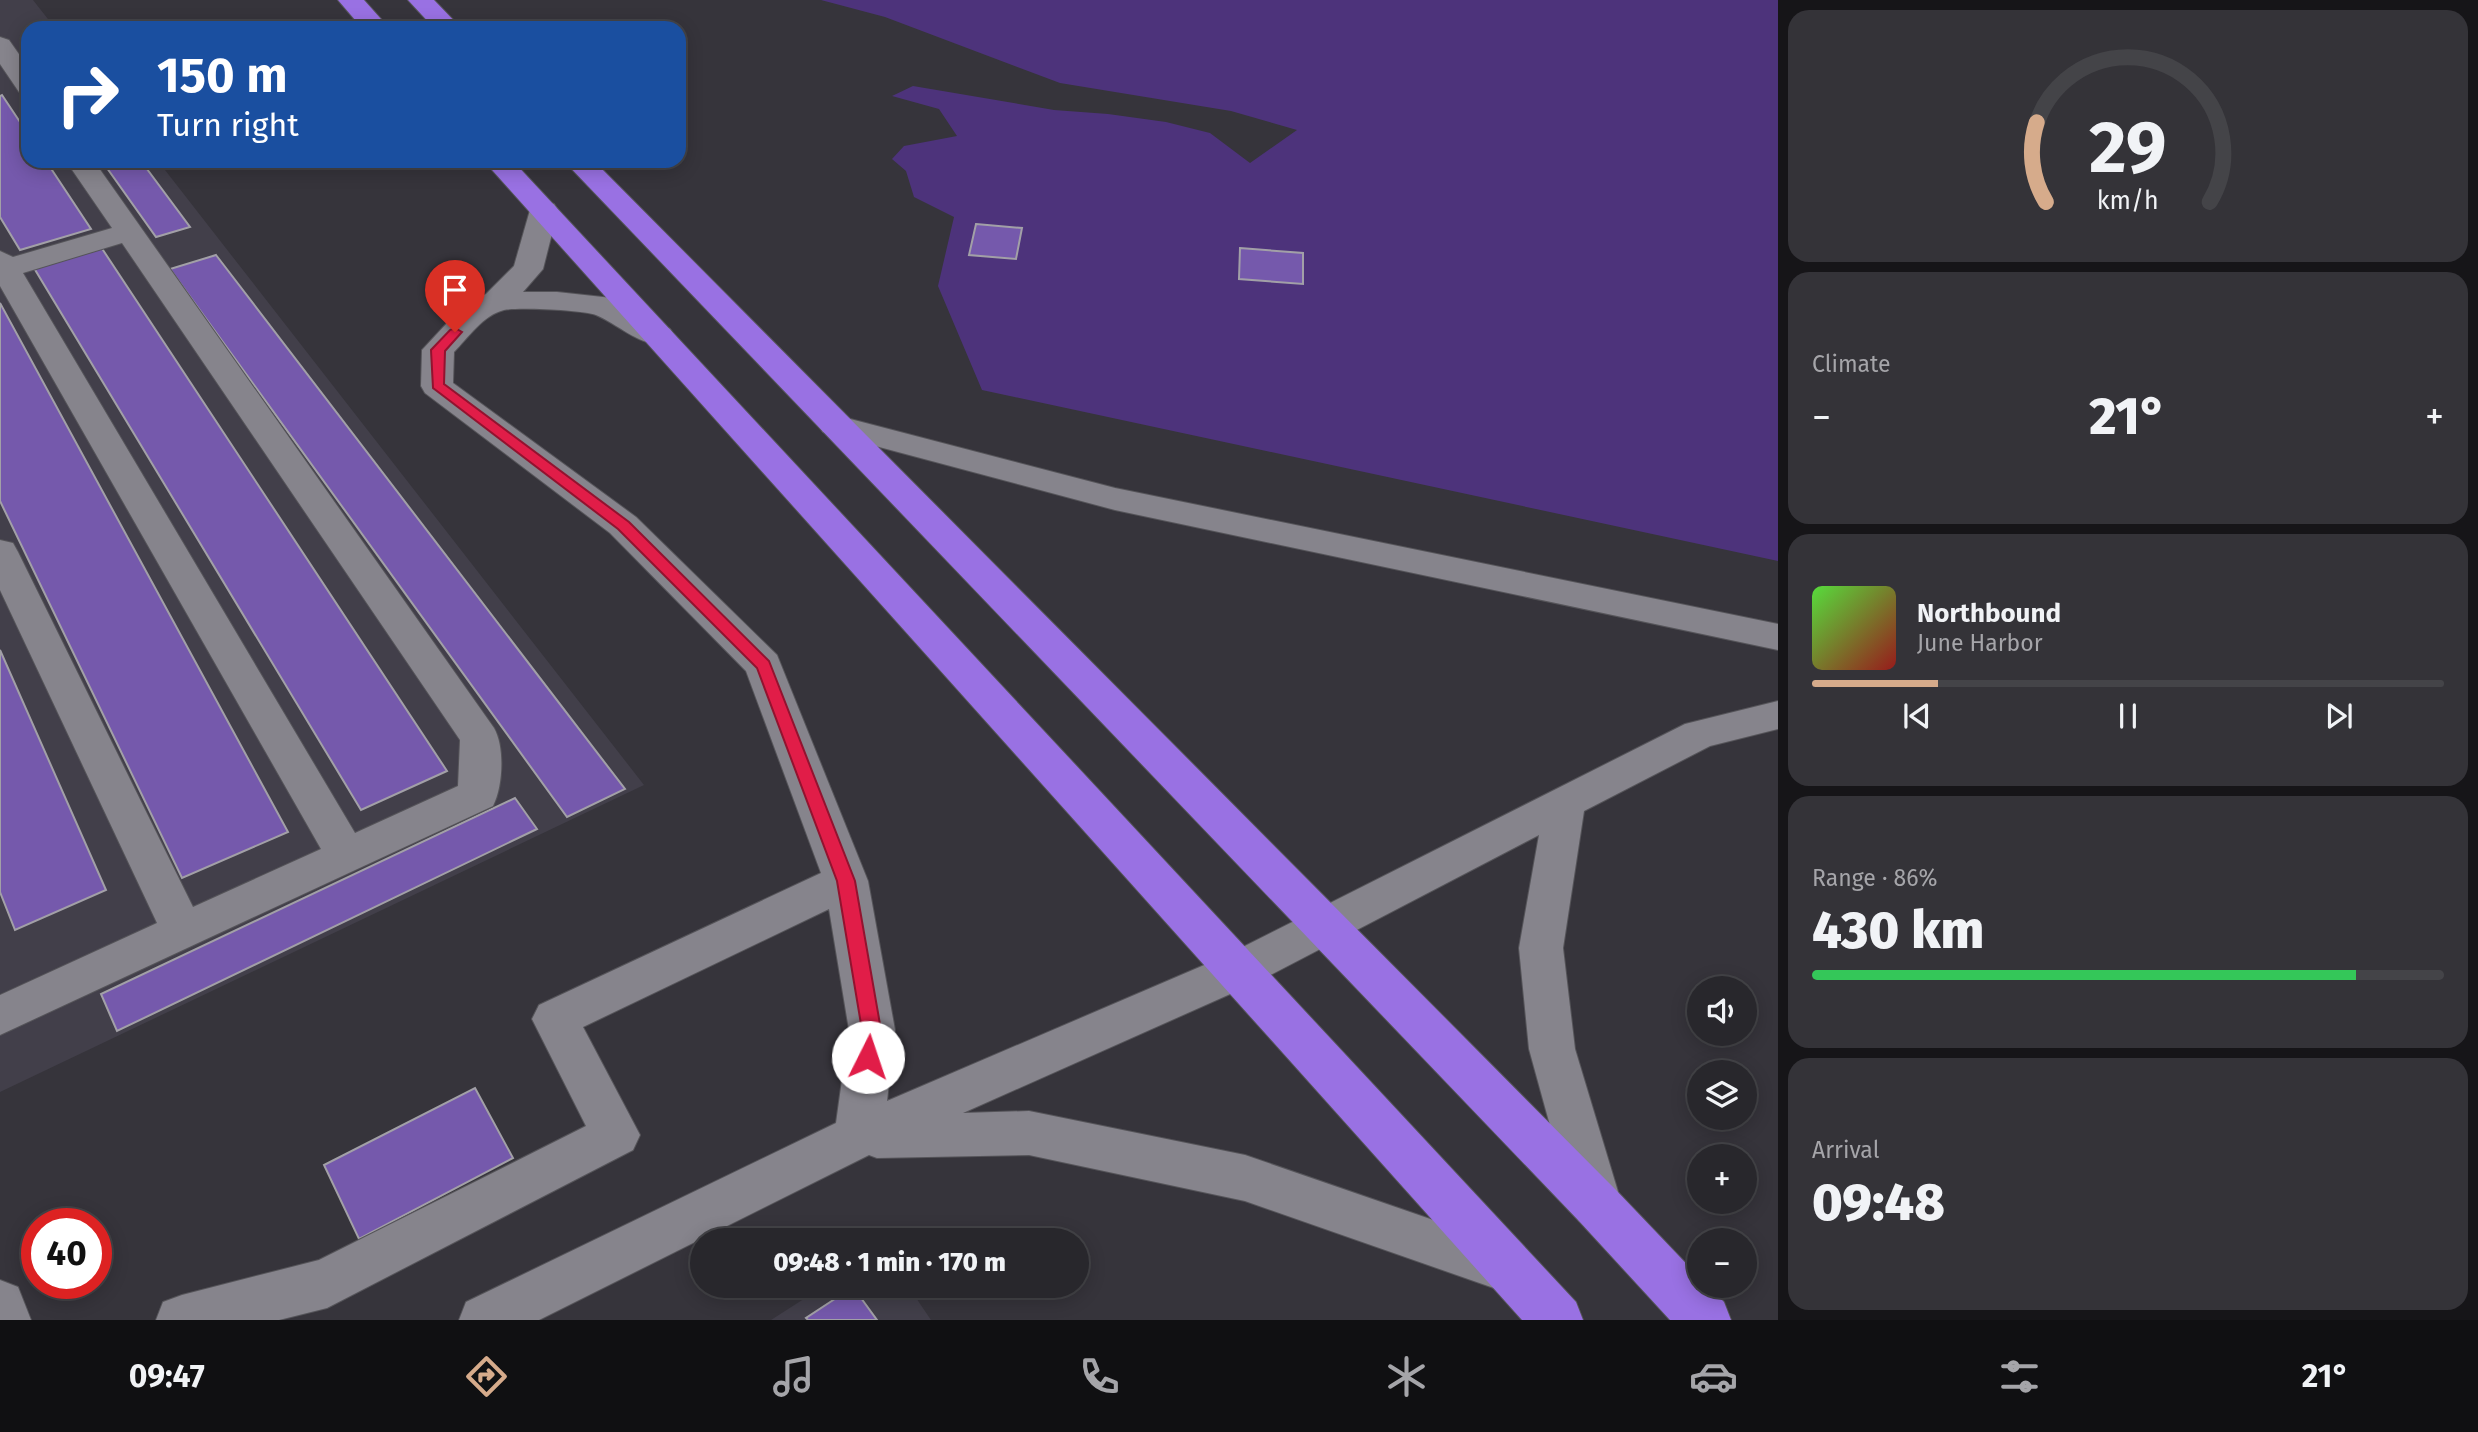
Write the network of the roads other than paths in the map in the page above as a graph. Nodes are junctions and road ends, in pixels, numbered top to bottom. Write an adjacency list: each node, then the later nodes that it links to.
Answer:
1 (350, 0): 3 (highway)
2 (420, 0): 4 (highway)
3 (370, 21)
4 (441, 21)
5 (0, 45): 6 (street)
6 (21, 76)
7 (85, 168): 11 (street)
8 (505, 168): 10 (highway)
9 (585, 168): 15 (highway)
10 (544, 210): 13 (street); 14 (highway)
11 (129, 232): 12 (street); 20 (street)
12 (2, 266): 20 (street)
13 (497, 301): 14 (street); 21 (street)
14 (659, 336): 24 (highway)
15 (835, 425): 17 (street); 22 (highway)
16 (0, 552): 23 (street)
17 (1778, 637)
18 (1778, 715): 19 (street)
19 (1565, 803): 22 (street); 27 (street)
20 (346, 857): 23 (street)
21 (846, 881): 26 (street); 31 (street)
22 (1325, 926): 24 (street); 27 (highway)
23 (183, 932): 25 (street)
24 (1239, 970): 26 (street); 28 (highway)
25 (0, 1016)
26 (858, 1136): 28 (street); 32 (street)
27 (1597, 1205): 34 (highway)
28 (1513, 1270): 33 (highway)
29 (0, 1305): 30 (street)
30 (5, 1320)
31 (182, 1320)
32 (485, 1320)
33 (1557, 1320)
34 (1705, 1320)

